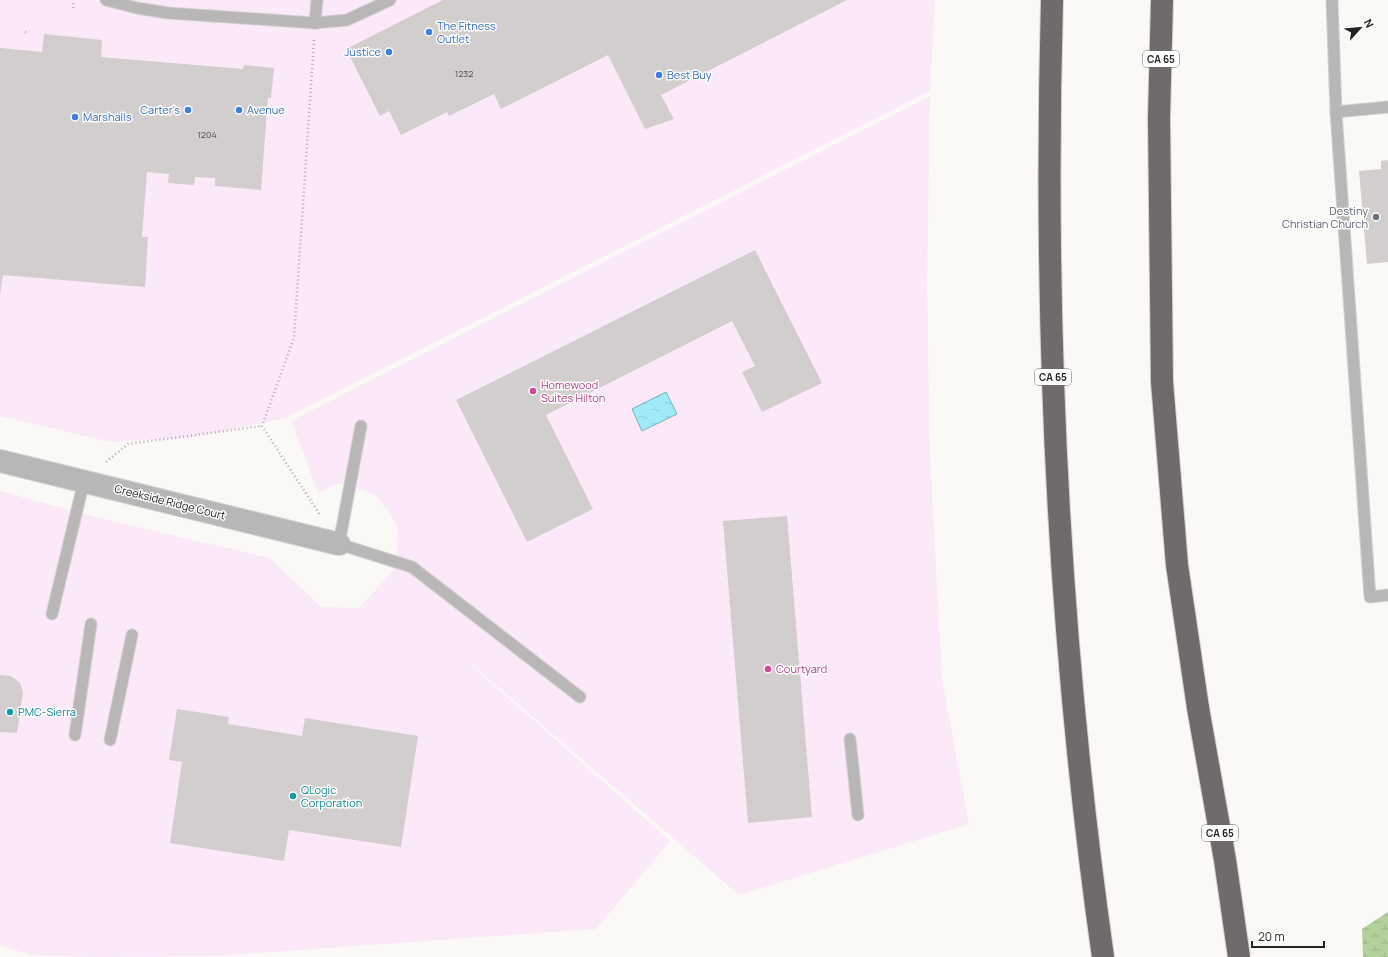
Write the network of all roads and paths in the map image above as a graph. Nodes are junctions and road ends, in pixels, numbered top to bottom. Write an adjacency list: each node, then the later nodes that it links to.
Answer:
1 (74, 0): 8 (path)
2 (106, 0): 9 (lane)
3 (317, 0): 9 (lane)
4 (390, 0): 9 (lane)
5 (1052, 0): 26 (highway, CA 65)
6 (1162, 0): 27 (highway, CA 65, bridge)
7 (1332, 0): 11 (lane)
8 (73, 8)
9 (315, 23): 12 (path)
10 (1388, 107): 11 (lane)
11 (1336, 112): 17 (lane)
12 (262, 426): 15 (path); 16 (path)
13 (360, 426): 16 (lane)
14 (0, 461): 15 (street, Creekside Ridge Court)
15 (84, 480): 16 (street, Creekside Ridge Court); 18 (lane)
16 (339, 544): 21 (lane)
17 (1388, 595)
18 (52, 614)
19 (91, 624): 22 (lane)
20 (132, 635): 24 (lane)
21 (580, 697)
22 (74, 735)
23 (850, 739): 25 (lane)
24 (110, 740)
25 (858, 815)
26 (1103, 957)
27 (1239, 957)

